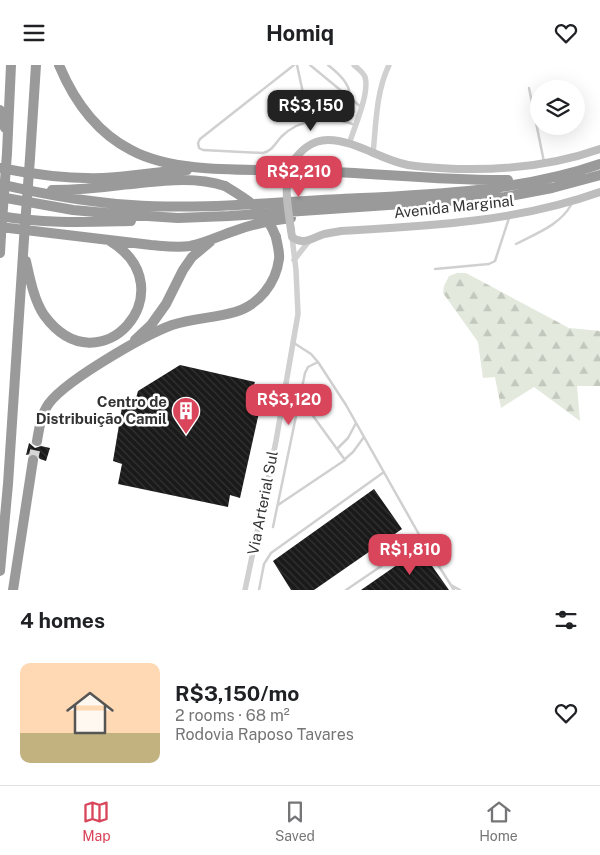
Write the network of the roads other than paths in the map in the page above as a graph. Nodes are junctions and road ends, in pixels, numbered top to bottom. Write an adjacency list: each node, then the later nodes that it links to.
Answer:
1 (11, 65): 16 (highway)
2 (36, 65): 42 (highway, bridge)
3 (60, 65): 23 (highway)
4 (296, 65): 14 (lane); 14 (lane)
5 (310, 65): 10 (lane)
6 (328, 65): 10 (lane)
7 (354, 65): 11 (street)
8 (390, 65): 19 (street)
9 (529, 88): 20 (lane)
10 (351, 99): 11 (lane); 13 (lane)
11 (361, 107): 15 (street)
12 (0, 110): 16 (highway)
13 (341, 120): 14 (lane); 15 (lane)
14 (309, 121)
15 (355, 125): 17 (street)
16 (7, 140): 35 (highway, bridge)
17 (348, 144): 19 (main road); 36 (main road, bridge)
18 (600, 149): 20 (main road)
19 (372, 154): 20 (main road)
20 (545, 163)
21 (600, 164): 25 (highway)
22 (0, 168): 23 (highway)
23 (228, 169): 25 (highway)
24 (600, 175): 31 (highway)
25 (549, 178): 27 (highway)
26 (0, 184): 27 (highway)
27 (26, 190): 46 (highway, bridge)
28 (600, 192): 30 (main road, Avenida Marginal)
29 (0, 197): 34 (highway)
30 (572, 201): 33 (main road, Avenida Marginal); 40 (lane)
31 (372, 207): 34 (highway); 38 (highway)
32 (0, 216): 34 (highway)
33 (509, 216): 39 (main road, Avenida Marginal); 44 (lane)
34 (178, 218)
35 (0, 231): 37 (highway); 41 (highway)
36 (291, 234): 39 (main road); 43 (street, Via Arterial Sul)
37 (107, 239): 38 (highway); 42 (highway)
38 (213, 239): 46 (highway)
39 (309, 241): 43 (street)
40 (516, 244)
41 (0, 253)
42 (24, 254): 59 (highway)
43 (294, 259): 45 (street, Via Arterial Sul)
44 (436, 269)
45 (294, 343): 47 (lane); 62 (street, Via Arterial Sul)
46 (126, 348): 51 (highway)
47 (318, 362): 48 (lane); 49 (lane)
48 (300, 398): 52 (lane); 56 (lane)
49 (356, 423): 50 (lane); 52 (lane)
50 (364, 437): 53 (lane); 55 (lane)
51 (37, 441)
52 (337, 449): 53 (lane)
53 (345, 459): 56 (lane)
54 (33, 460): 61 (highway)
55 (384, 472): 58 (lane); 63 (lane)
56 (278, 505): 57 (lane)
57 (273, 527)
58 (421, 539): 60 (lane); 64 (lane)
59 (0, 571)
60 (450, 584): 65 (lane); 66 (lane)
61 (13, 590)
62 (245, 590)
63 (259, 590)
64 (346, 590)
65 (454, 590)
66 (460, 590)

